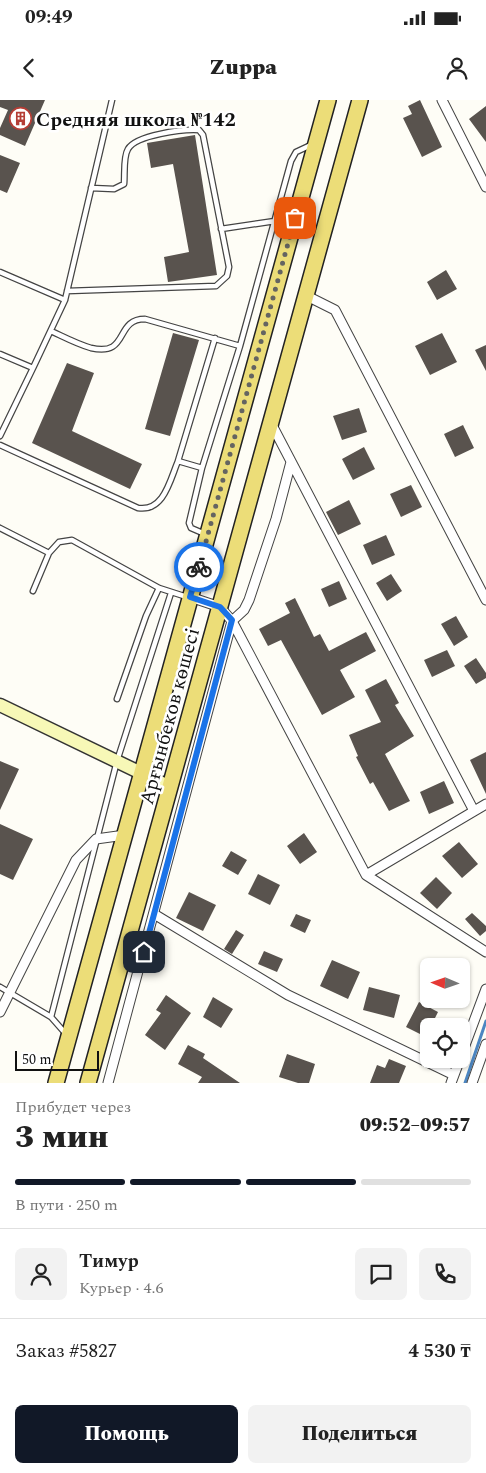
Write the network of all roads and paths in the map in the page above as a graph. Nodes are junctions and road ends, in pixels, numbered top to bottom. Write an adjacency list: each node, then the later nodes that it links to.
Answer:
1 (112, 100): 7 (lane)
2 (328, 100): 5 (main road, Арғынбеков көшесі)
3 (360, 100): 12 (main road, Арғынбеков көшесі)
4 (442, 100): 6 (street)
5 (316, 143): 8 (lane); 26 (main road, Арғынбеков көшесі)
6 (486, 187)
7 (91, 188): 9 (lane); 11 (lane)
8 (276, 221): 9 (lane); 16 (lane)
9 (222, 229): 11 (lane)
10 (0, 272): 13 (lane)
11 (67, 291): 13 (lane)
12 (308, 296): 19 (main road, Арғынбеков көшесі); 32 (street)
13 (65, 300): 14 (lane)
14 (51, 331): 15 (lane); 18 (lane)
15 (215, 338): 16 (lane); 22 (lane)
16 (240, 346): 24 (lane)
17 (0, 354): 18 (lane)
18 (33, 368): 20 (lane)
19 (272, 425): 23 (street); 33 (main road, Арғынбеков көшесі)
20 (0, 436)
21 (0, 445): 22 (lane)
22 (178, 461): 24 (lane)
23 (291, 462): 34 (street); 41 (street)
24 (202, 468): 26 (lane)
25 (0, 528): 27 (lane)
26 (208, 536): 31 (main road, Арғынбеков көшесі)
27 (48, 553): 28 (lane); 29 (lane)
28 (159, 588): 30 (lane); 35 (lane)
29 (33, 592)
30 (171, 593): 31 (lane); 37 (lane)
31 (190, 597): 33 (street); 38 (main road, Арғынбеков көшесі)
32 (486, 600)
33 (220, 607): 34 (street); 39 (main road, Арғынбеков көшесі)
34 (232, 620): 44 (street); 45 (street)
35 (117, 699)
36 (0, 705): 37 (street)
37 (117, 761): 38 (street); 43 (lane)
38 (143, 774): 39 (street); 42 (main road, Арғынбеков көшесі)
39 (170, 787): 57 (main road, Арғынбеков көшесі)
40 (486, 804): 41 (street)
41 (474, 811): 44 (street)
42 (125, 835): 43 (street); 53 (main road, Арғынбеков көшесі)
43 (96, 839): 49 (street); 51 (lane)
44 (366, 874): 46 (street)
45 (154, 914): 55 (street); 58 (street)
46 (486, 952)
47 (0, 987): 49 (lane)
48 (486, 990): 52 (street)
49 (9, 992): 50 (street); 51 (lane)
50 (0, 1012)
51 (51, 1017): 53 (lane)
52 (470, 1033)
53 (69, 1037): 56 (main road, Арғынбеков көшесі)
54 (486, 1044): 59 (street)
55 (452, 1079)
56 (56, 1083)
57 (88, 1083)
58 (108, 1083)
59 (472, 1083)

